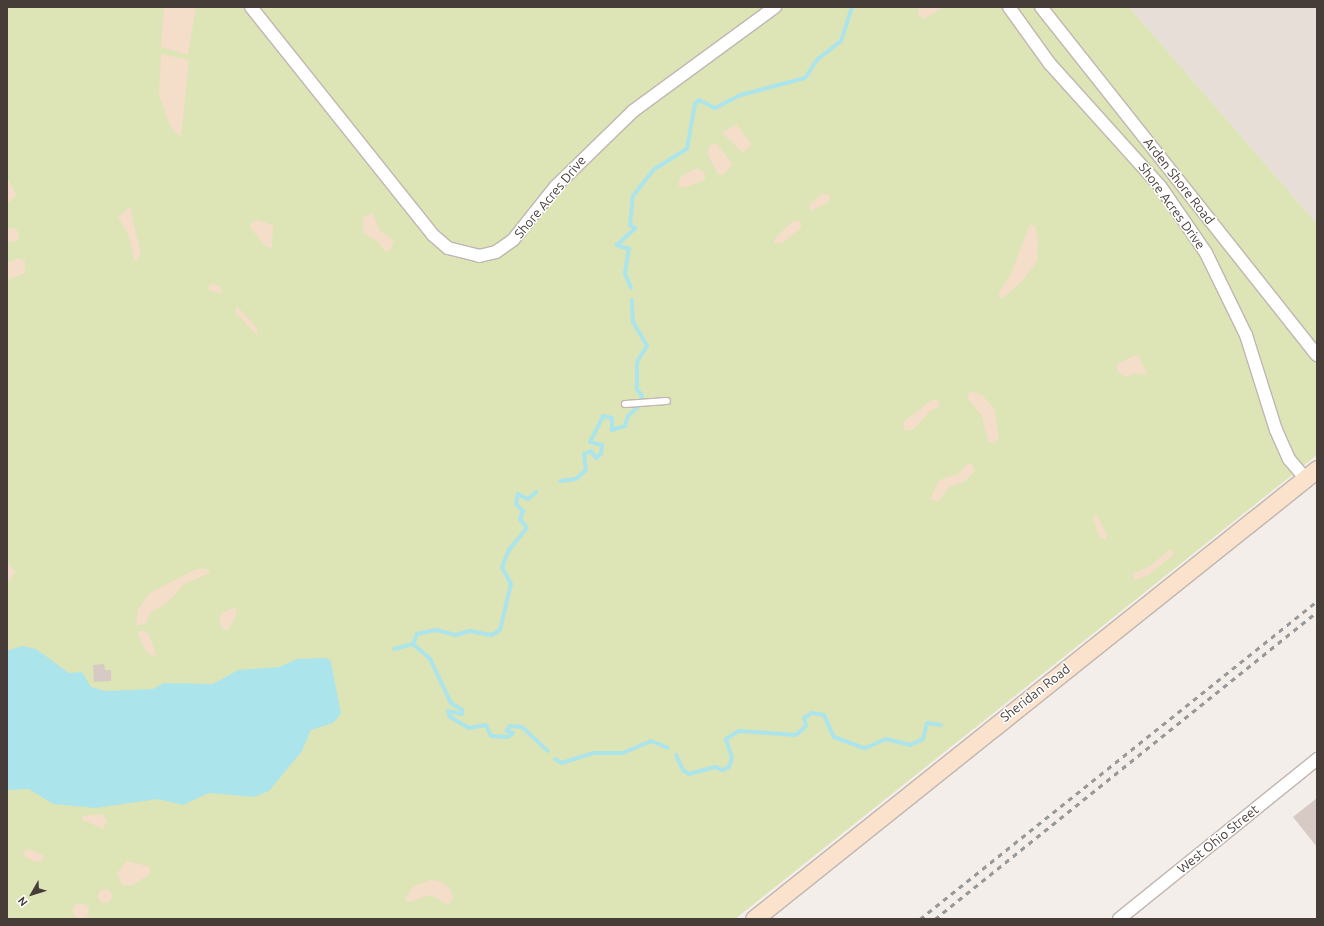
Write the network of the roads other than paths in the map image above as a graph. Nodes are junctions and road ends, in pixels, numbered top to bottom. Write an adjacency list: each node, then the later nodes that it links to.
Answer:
1 (251, 7): 2 (street, Shore Acres Drive)
2 (775, 7)
3 (1009, 7): 8 (street, Shore Acres Drive)
4 (1041, 7): 5 (street, Arden Shore Road)
5 (1317, 355)
6 (667, 401): 7 (lane)
7 (625, 404)
8 (1311, 474): 10 (main road, Sheridan Road)
9 (1317, 759): 11 (street, West Ohio Street)
10 (754, 919)
11 (1119, 919)

